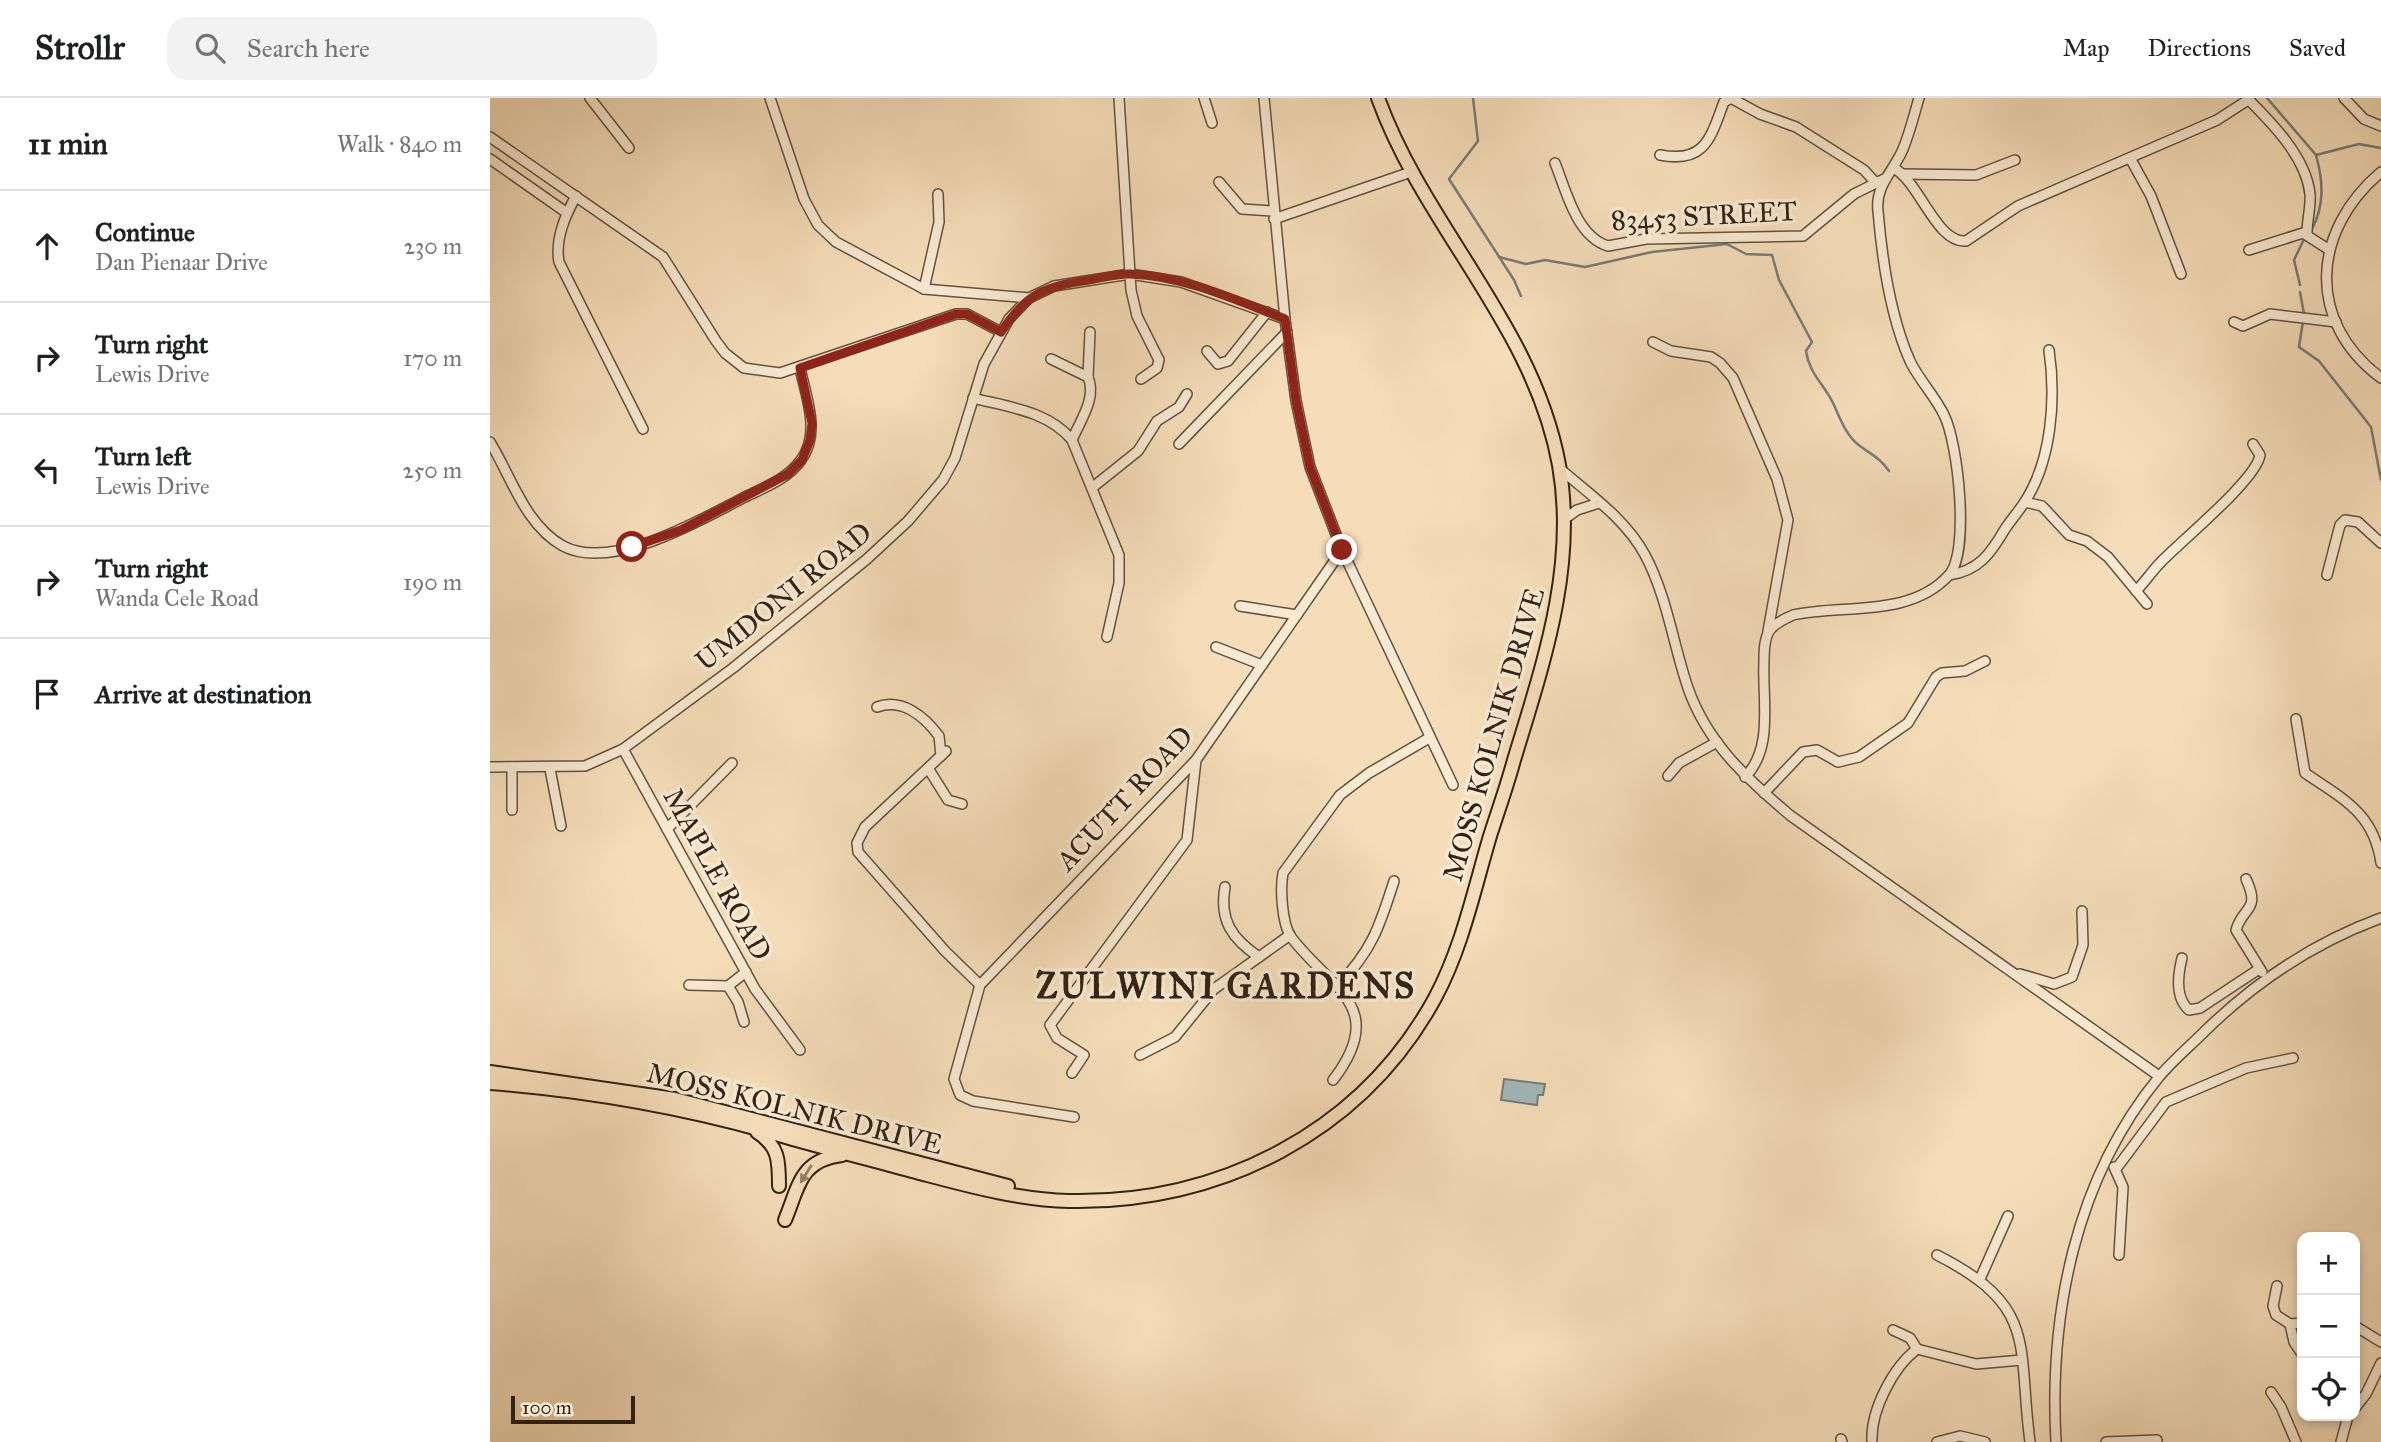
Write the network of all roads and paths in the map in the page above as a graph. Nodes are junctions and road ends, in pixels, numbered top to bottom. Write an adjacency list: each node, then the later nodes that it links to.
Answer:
1 (590, 98): 13 (street)
2 (770, 98): 35 (street)
3 (1119, 98): 33 (street)
4 (1204, 98): 10 (street)
5 (1264, 98): 29 (street)
6 (1378, 98): 20 (main road, MOSS KOLNIK DRIVE)
7 (1919, 98): 19 (street)
8 (2344, 98): 11 (street)
9 (2248, 99): 15 (street); 30 (street)
10 (1212, 123)
11 (2381, 126)
12 (490, 137): 27 (street)
13 (629, 148)
14 (1660, 155): 25 (street)
15 (2130, 158): 22 (street); 34 (street)
16 (490, 159): 28 (street)
17 (2015, 160): 22 (street)
18 (1555, 163): 25 (street, 83453 STREET)
19 (1894, 168): 22 (street); 23 (street)
20 (1411, 172): 29 (street); 59 (main road, MOSS KOLNIK DRIVE)
21 (2381, 172): 31 (street)
22 (1904, 174)
23 (1886, 178): 25 (street, 83453 STREET); 66 (street)
24 (1219, 182): 29 (street)
25 (1875, 182)
26 (938, 194): 35 (street)
27 (576, 196): 28 (street); 48 (street)
28 (567, 213): 54 (street)
29 (1274, 215): 38 (street)
30 (2307, 233): 31 (street); 32 (street)
31 (2328, 249): 40 (street)
32 (2249, 250)
33 (1129, 274): 36 (street); 37 (street); 51 (street)
34 (2181, 274)
35 (924, 289): 36 (street)
36 (1028, 298): 41 (street, UMDONI ROAD)
37 (1267, 312): 38 (street); 46 (street)
38 (1285, 319): 43 (street)
39 (2234, 323): 40 (street)
40 (2336, 323): 50 (street)
41 (1001, 332): 48 (street); 53 (street, UMDONI ROAD)
42 (1090, 332): 49 (street)
43 (1287, 332): 57 (street); 65 (street)
44 (1653, 342): 72 (street)
45 (2049, 349): 61 (street)
46 (1207, 351)
47 (1051, 359): 49 (street)
48 (800, 368): 56 (street)
49 (1088, 377): 55 (street)
50 (2381, 378)
51 (1141, 379)
52 (1187, 394): 60 (street)
53 (973, 398): 55 (street); 81 (street, UMDONI ROAD)
54 (643, 429)
55 (1072, 440): 60 (street)
56 (490, 442)
57 (1179, 444)
58 (2253, 444): 68 (street)
59 (1559, 468): 62 (street); 63 (main road, MOSS KOLNIK DRIVE)
60 (1093, 487): 73 (street)
61 (2025, 502): 66 (street); 68 (street)
62 (1599, 503): 63 (street); 80 (street)
63 (1563, 520): 128 (main road, MOSS KOLNIK DRIVE)
64 (2381, 543): 67 (street)
65 (1342, 550): 71 (street, ACUTT ROAD); 79 (street)
66 (1950, 575): 72 (street)
67 (2327, 575)
68 (2136, 591): 69 (street)
69 (2147, 604)
70 (1240, 606): 71 (street)
71 (1297, 615): 76 (street, ACUTT ROAD)
72 (1768, 632): 89 (street)
73 (1107, 636)
74 (1216, 647): 76 (street)
75 (1985, 661): 91 (street)
76 (1262, 665): 82 (street, ACUTT ROAD)
77 (877, 707): 86 (street)
78 (2296, 719): 96 (street)
79 (1429, 738): 90 (street); 102 (street)
80 (1717, 742): 88 (street); 89 (street)
81 (623, 749): 87 (street, UMDONI ROAD); 95 (street, MAPLE ROAD)
82 (1196, 760): 111 (street, ACUTT ROAD); 118 (street)
83 (732, 763): 95 (street)
84 (490, 767): 85 (street, UMDONI ROAD)
85 (512, 768): 87 (street, UMDONI ROAD); 93 (street)
86 (928, 768): 92 (street); 111 (street)
87 (550, 769): 94 (street)
88 (1668, 776)
89 (1745, 777): 91 (street)
90 (1453, 785)
91 (1764, 793): 107 (street)
92 (962, 804)
93 (512, 810)
94 (561, 827)
95 (667, 829): 106 (street, MAPLE ROAD)
96 (2381, 863)
97 (2246, 879): 105 (street)
98 (1394, 881): 109 (street)
99 (1225, 887): 103 (street)
100 (2082, 911): 107 (street)
101 (2381, 918): 108 (street)
102 (1290, 935): 103 (street); 109 (street)
103 (1259, 957): 115 (street)
104 (2182, 958): 105 (street)
105 (2259, 969): 108 (street)
106 (746, 972): 112 (street); 114 (street, MAPLE ROAD)
107 (2015, 973): 119 (street)
108 (2267, 978): 119 (street)
109 (1339, 984): 120 (street)
110 (689, 985): 112 (street)
111 (980, 985): 122 (street, ACUTT ROAD)
112 (729, 986): 113 (street)
113 (744, 1022)
114 (800, 1050)
115 (1140, 1055)
116 (2293, 1058): 126 (street)
117 (490, 1072): 128 (main road, MOSS KOLNIK DRIVE)
118 (1072, 1073)
119 (2159, 1076): 125 (street)
120 (1333, 1080)
121 (490, 1083): 123 (main road, MOSS KOLNIK DRIVE)
122 (1073, 1117)
123 (750, 1128): 124 (main road, MOSS KOLNIK DRIVE); 127 (main road)
124 (849, 1154): 128 (main road, MOSS KOLNIK DRIVE); 130 (main road, one-way to 130)
125 (2108, 1161): 126 (street); 152 (street)
126 (2116, 1169): 132 (street)
127 (779, 1186)
128 (1087, 1200)
129 (2008, 1216): 133 (street)
130 (785, 1220)
131 (1937, 1255): 133 (street)
132 (2119, 1255)
133 (1980, 1279): 142 (street)
134 (2277, 1286): 136 (street)
135 (2297, 1323): 136 (street)
136 (2290, 1324): 140 (street)
137 (1893, 1329): 141 (street)
138 (2360, 1329): 139 (street)
139 (2381, 1342)
140 (2297, 1346)
141 (1917, 1349): 142 (street); 147 (street)
142 (2022, 1360): 151 (street)
143 (2381, 1363): 145 (street)
144 (2271, 1392): 154 (street)
145 (2360, 1402)
146 (2347, 1421): 155 (street)
147 (1872, 1440)
148 (2157, 1440): 153 (street)
149 (1937, 1442): 150 (street)
150 (1985, 1442)
151 (2030, 1442)
152 (2056, 1442)
153 (2106, 1442)
154 (2296, 1442)
155 (2342, 1442)

